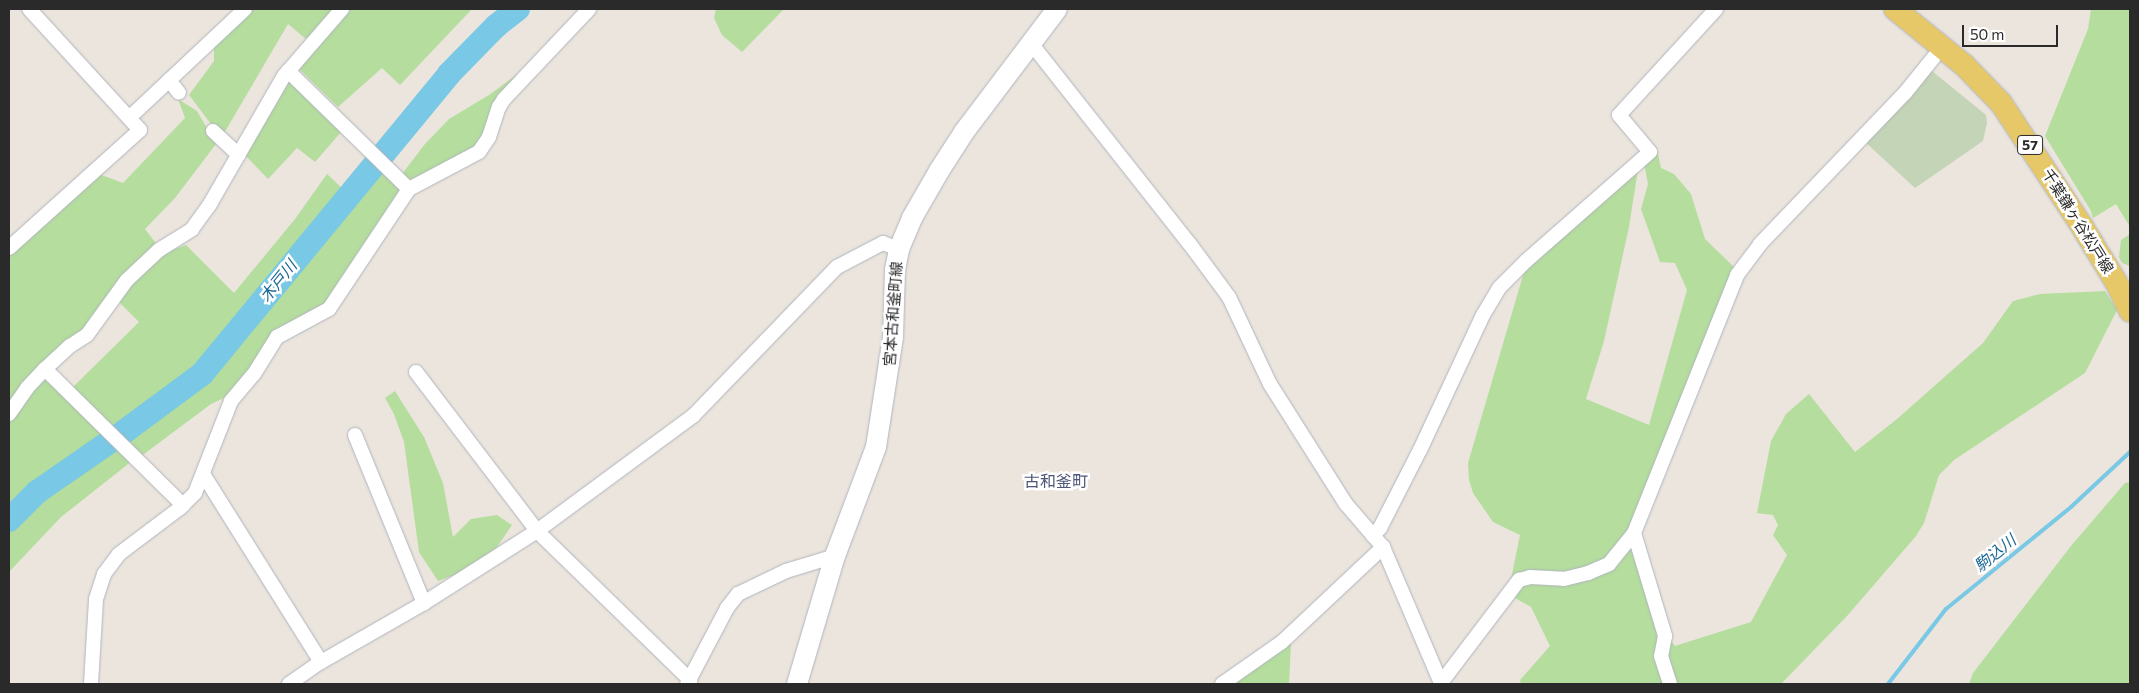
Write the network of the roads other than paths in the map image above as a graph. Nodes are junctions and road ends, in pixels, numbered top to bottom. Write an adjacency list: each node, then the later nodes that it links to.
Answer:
1 (29, 9): 13 (street)
2 (245, 9): 11 (street)
3 (342, 9): 10 (street)
4 (590, 9): 16 (street)
5 (1057, 9): 8 (street, 宮本古和釜町線)
6 (1716, 9): 28 (street)
7 (1895, 9): 9 (main road, 千葉鎌ヶ谷松戸線 / 57)
8 (1030, 42): 18 (street, 宮本古和釜町線); 28 (street)
9 (1942, 46): 19 (main road, 千葉鎌ヶ谷松戸線 / 57); 27 (street)
10 (288, 72): 15 (street); 16 (street)
11 (170, 80): 12 (street); 13 (street)
12 (178, 93)
13 (129, 118): 17 (street)
14 (213, 131): 15 (street)
15 (239, 155): 20 (street)
16 (409, 189): 24 (street)
17 (9, 248)
18 (899, 248): 26 (street); 30 (street, 宮本古和釜町線)
19 (2130, 311)
20 (45, 370): 22 (street); 25 (street)
21 (416, 372): 26 (street)
22 (9, 414)
23 (355, 435): 31 (street)
24 (203, 474): 25 (street); 32 (street)
25 (183, 505): 34 (street)
26 (537, 531): 31 (street); 33 (street)
27 (1634, 532): 38 (street); 39 (street)
28 (1373, 536): 29 (street)
29 (1383, 547): 37 (street); 38 (street)
30 (836, 556): 33 (street); 36 (street, 宮本古和釜町線)
31 (424, 603): 32 (street)
32 (321, 662): 35 (street)
33 (688, 682)
34 (91, 684)
35 (289, 684)
36 (797, 684)
37 (1222, 684)
38 (1440, 684)
39 (1670, 684)

